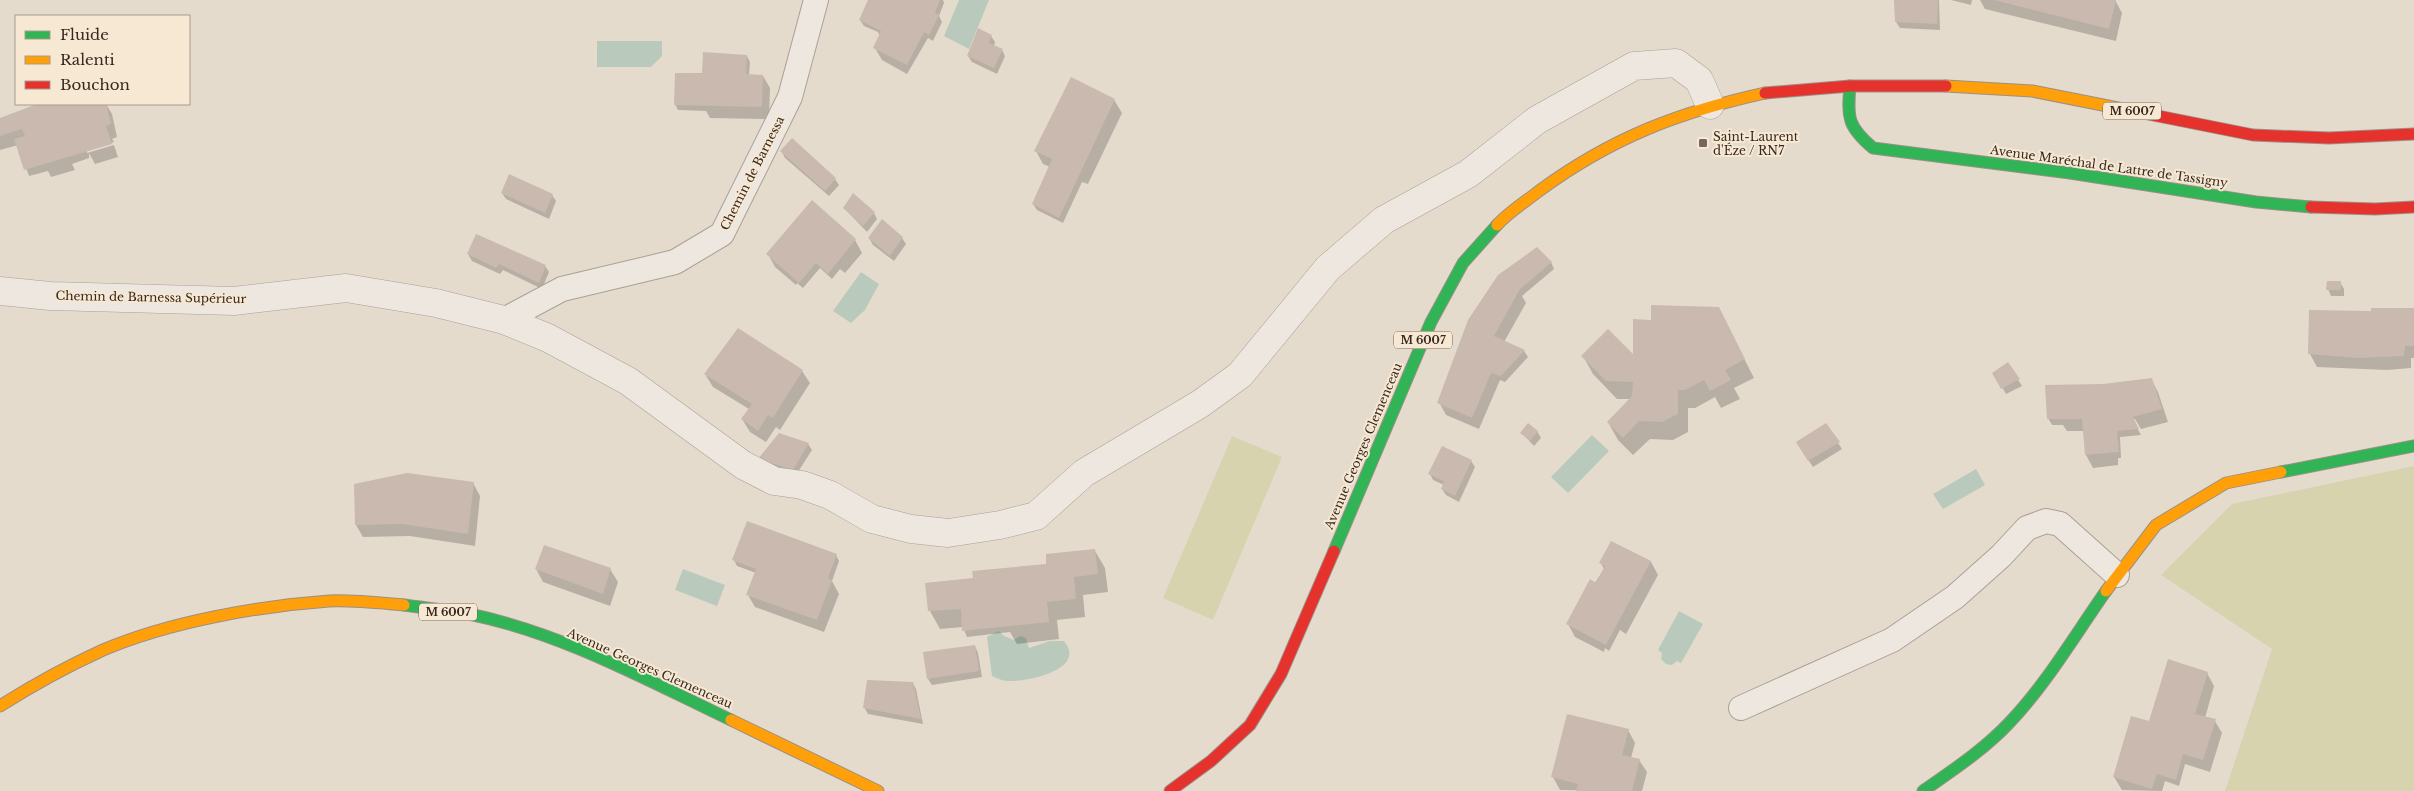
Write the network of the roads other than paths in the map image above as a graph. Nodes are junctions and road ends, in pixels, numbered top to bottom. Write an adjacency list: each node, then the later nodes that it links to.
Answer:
1 (816, 0): 7 (lane, Chemin de Barnessa)
2 (1850, 86): 3 (main road, Avenue Georges Clemenceau / M 6007); 4 (main road, Avenue Georges Clemenceau / M 6007); 5 (main road, Avenue Maréchal de Lattre de Tassigny)
3 (1710, 105): 7 (street, Chemin de Barnessa Supérieur); 13 (main road, Avenue Georges Clemenceau / M 6007)
4 (2414, 134)
5 (2414, 207)
6 (0, 291): 7 (street, Chemin de Barnessa Supérieur)
7 (504, 320)
8 (2414, 446): 9 (main road)
9 (2117, 575): 11 (lane); 14 (main road)
10 (0, 706): 12 (main road, Avenue Georges Clemenceau / M 6007)
11 (1741, 708)
12 (878, 791)
13 (1170, 791)
14 (1923, 791)

